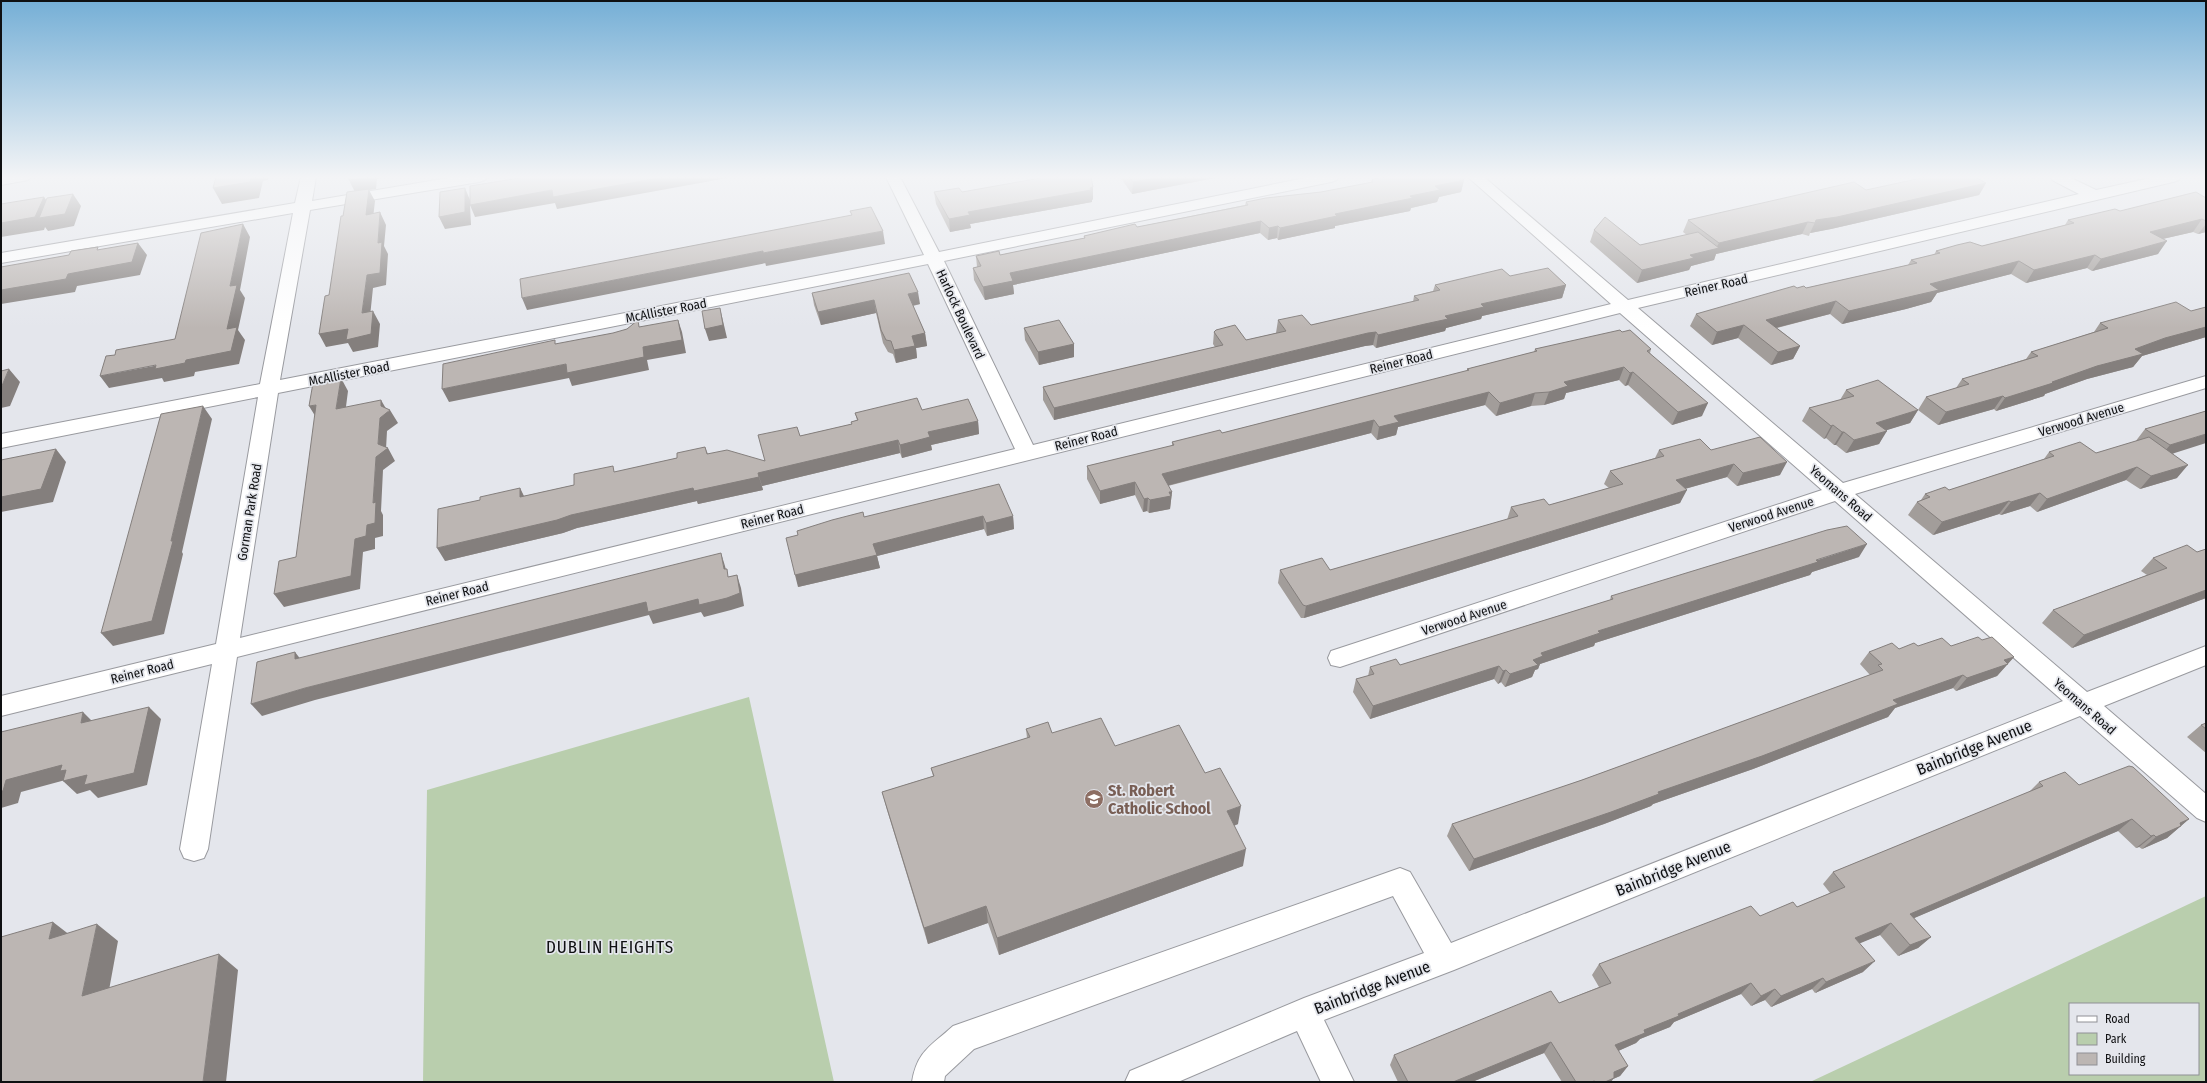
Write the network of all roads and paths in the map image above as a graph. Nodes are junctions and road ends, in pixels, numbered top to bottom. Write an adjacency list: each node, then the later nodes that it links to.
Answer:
1 (177, 228): 7 (street)
2 (298, 228): 11 (street, Gorman Park Road)
3 (919, 228): 8 (street, Harlock Boulevard)
4 (1081, 228): 8 (street, McAllister Road)
5 (1534, 228): 9 (street, Yeomans Road)
6 (1956, 228): 9 (street, Reiner Road)
7 (1, 258)
8 (934, 258): 11 (street, McAllister Road); 13 (street, Harlock Boulevard)
9 (1625, 306): 13 (street, Reiner Road); 14 (street, Yeomans Road)
10 (2206, 382): 14 (street, Verwood Avenue)
11 (270, 389): 12 (street, McAllister Road); 15 (street, Gorman Park Road)
12 (1, 441)
13 (1027, 453): 15 (street, Reiner Road)
14 (1840, 491): 17 (street, Verwood Avenue); 18 (street, Yeomans Road)
15 (226, 650): 19 (street, Reiner Road); 21 (street, Gorman Park Road)
16 (2206, 655): 18 (street, Bainbridge Avenue)
17 (1340, 658)
18 (2082, 704): 20 (street, Yeomans Road); 22 (street, Bainbridge Avenue)
19 (1, 706)
20 (2206, 810)
21 (194, 849)
22 (1444, 960): 23 (street, Bainbridge Avenue); 24 (street)
23 (1304, 1014): 25 (street, Bainbridge Avenue); 26 (street)
24 (928, 1082)
25 (1141, 1082)
26 (1338, 1082)

